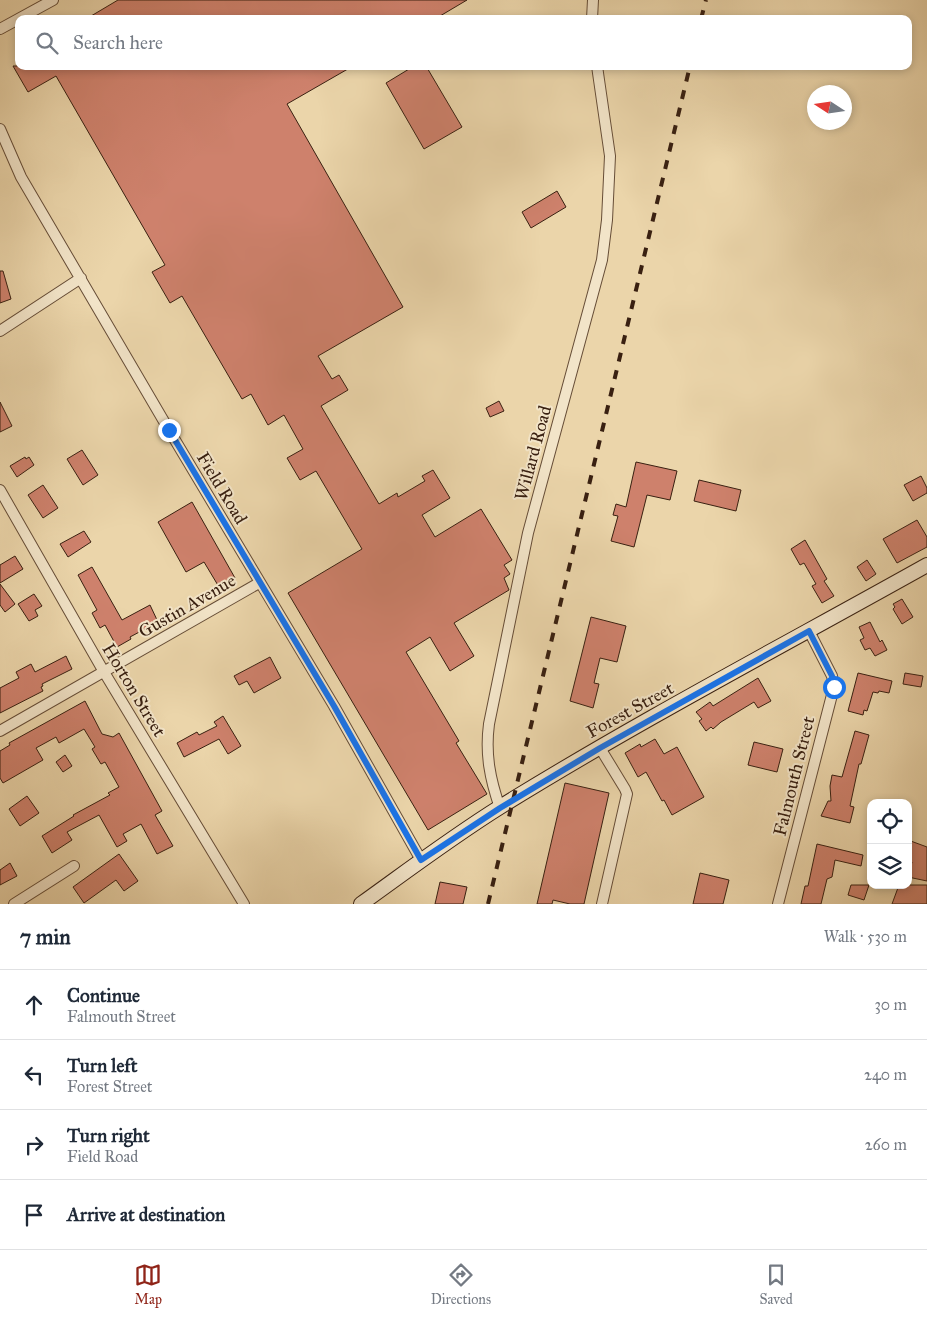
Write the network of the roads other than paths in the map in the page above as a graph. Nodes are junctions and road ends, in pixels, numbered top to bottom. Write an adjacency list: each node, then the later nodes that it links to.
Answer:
1 (53, 0): 3 (street)
2 (593, 0): 4 (street)
3 (26, 15)
4 (592, 15)
5 (15, 21): 6 (street)
6 (0, 29)
7 (598, 70): 18 (street, Willard Road)
8 (0, 129): 9 (street, Field Road)
9 (81, 278): 10 (street); 13 (street, Field Road)
10 (0, 331)
11 (0, 490): 15 (street, Horton Street)
12 (927, 565): 14 (main road, Forest Street)
13 (259, 583): 15 (street, Gustin Avenue); 19 (street, Field Road)
14 (809, 631): 17 (main road, Forest Street); 25 (street, Falmouth Street)
15 (104, 672): 16 (street, Gustin Avenue); 22 (street, Horton Street)
16 (0, 731)
17 (600, 748): 18 (main road, Forest Street); 24 (street)
18 (500, 808): 19 (main road, Forest Street)
19 (421, 860): 23 (main road, Forest Street)
20 (74, 866): 21 (street)
21 (14, 904)
22 (244, 904)
23 (361, 904)
24 (602, 904)
25 (778, 904)

